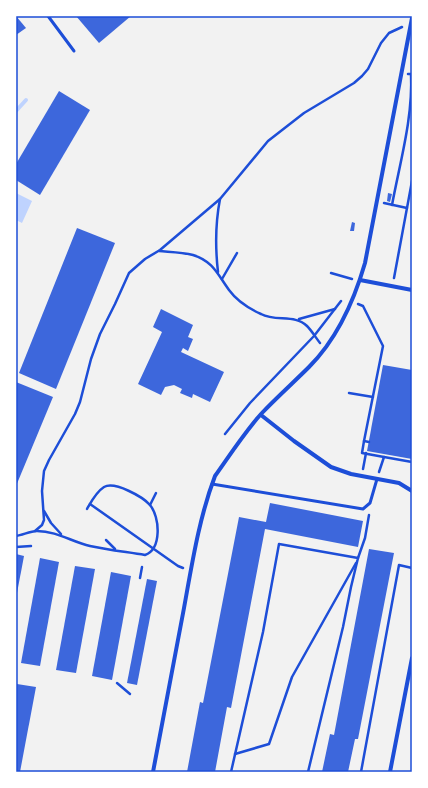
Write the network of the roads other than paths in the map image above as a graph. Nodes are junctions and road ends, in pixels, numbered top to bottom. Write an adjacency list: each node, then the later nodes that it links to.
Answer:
1 (48, 16): 4 (lane)
2 (412, 18): 3 (street)
3 (411, 26): 5 (street)
4 (74, 51)
5 (360, 281): 6 (street); 7 (street)
6 (412, 290)
7 (261, 415): 8 (street); 9 (street)
8 (376, 478): 9 (lane); 10 (street)
9 (212, 484): 12 (street)
10 (412, 491)
11 (412, 658): 13 (street)
12 (153, 772)
13 (390, 772)

